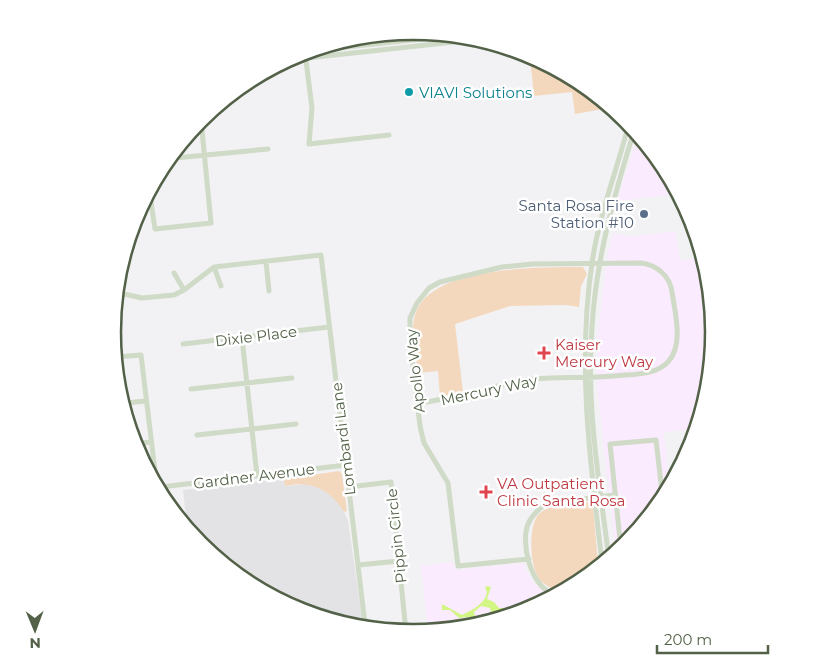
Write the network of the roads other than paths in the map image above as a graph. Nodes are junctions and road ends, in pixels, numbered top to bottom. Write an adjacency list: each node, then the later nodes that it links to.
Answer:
1 (399, 41): 3 (street)
2 (447, 42): 4 (street)
3 (363, 45)
4 (325, 54)
5 (306, 61): 8 (street)
6 (201, 132): 11 (street)
7 (626, 133): 15 (street)
8 (389, 135)
9 (632, 139): 16 (street)
10 (268, 149): 11 (street)
11 (204, 155): 12 (street); 13 (street)
12 (178, 158)
13 (151, 203)
14 (266, 262): 17 (street); 21 (street); 23 (street, Lombardi Lane)
15 (592, 263): 16 (street, Apollo Way); 28 (street); 34 (street, Apollo Way)
16 (599, 263): 29 (street); 29 (street, Apollo Way)
17 (214, 267): 19 (street); 20 (street)
18 (174, 273): 20 (street)
19 (221, 286)
20 (184, 290): 22 (street)
21 (269, 291)
22 (124, 294)
23 (329, 327): 24 (street, Dixie Place); 40 (street, Lombardi Lane)
24 (242, 338): 25 (street, Dixie Place); 30 (street)
25 (183, 344)
26 (122, 357): 32 (street)
27 (292, 378): 30 (street)
28 (584, 378): 29 (street, Mercury Way); 34 (street, Mercury Way); 48 (street)
29 (591, 378): 47 (street)
30 (247, 384): 31 (street); 36 (street)
31 (191, 389)
32 (146, 401): 33 (street); 38 (street)
33 (130, 403)
34 (418, 403): 52 (street, Apollo Way)
35 (296, 424): 36 (street)
36 (252, 429): 37 (street); 42 (street)
37 (197, 435)
38 (151, 442): 39 (street); 41 (street)
39 (143, 443)
40 (346, 465): 42 (street, Gardner Avenue); 44 (street, Lombardi Lane)
41 (155, 469)
42 (256, 476): 43 (street, Gardner Avenue)
43 (165, 487)
44 (349, 487): 53 (street, Pippin Circle); 54 (street, Lombardi Lane)
45 (662, 488): 46 (street)
46 (614, 495): 47 (street); 49 (street)
47 (602, 496): 48 (street); 50 (street)
48 (595, 498): 51 (street); 52 (street)
49 (620, 539)
50 (607, 551)
51 (601, 556)
52 (528, 559): 55 (street)
53 (399, 561): 54 (street); 57 (street, Pippin Circle)
54 (358, 565): 56 (street, Lombardi Lane)
55 (548, 592)
56 (365, 620)
57 (405, 625)

